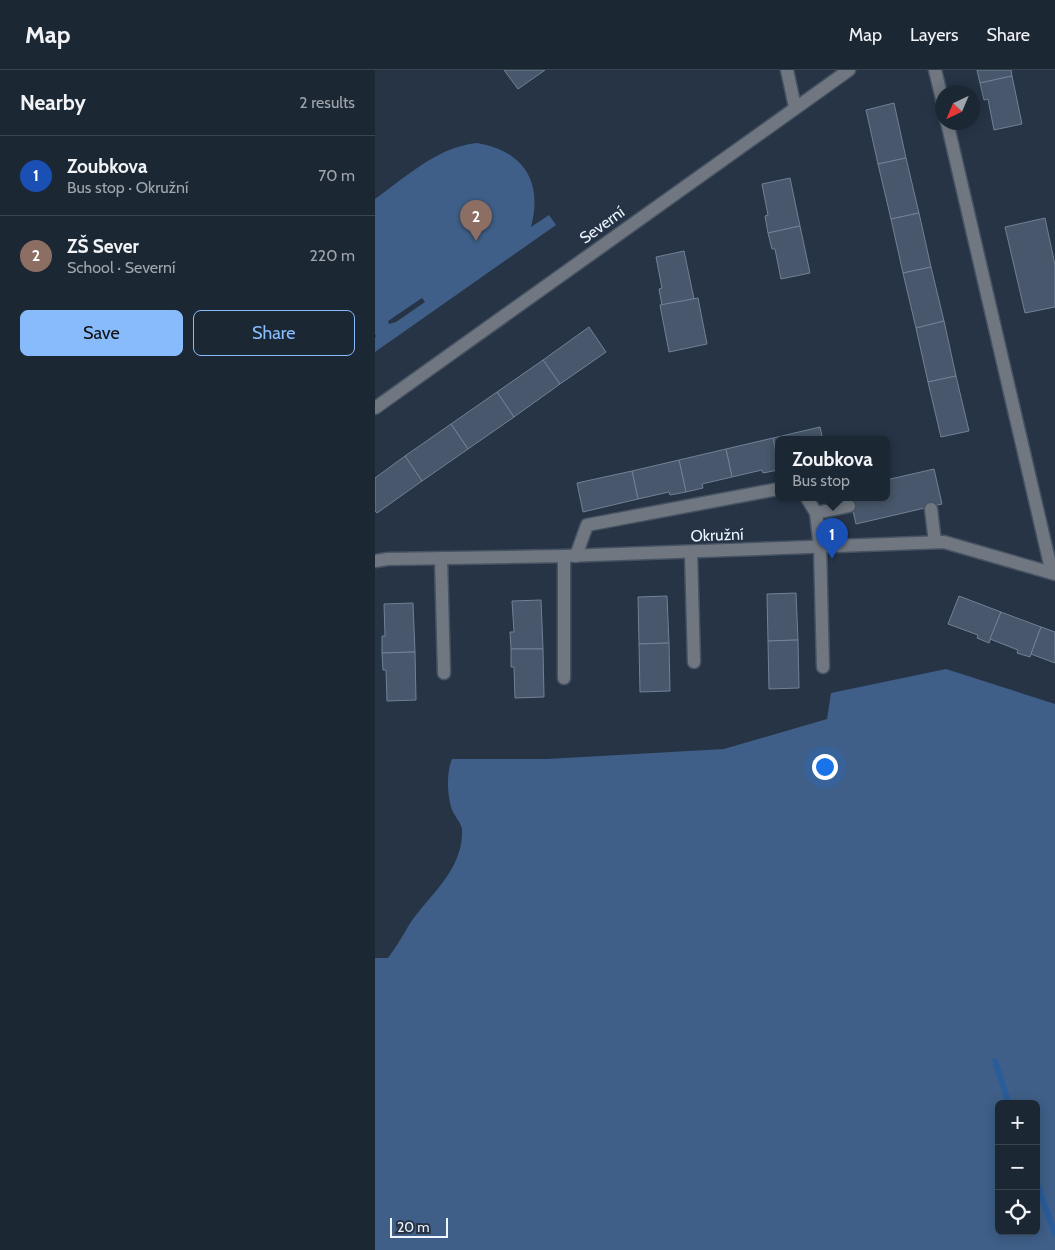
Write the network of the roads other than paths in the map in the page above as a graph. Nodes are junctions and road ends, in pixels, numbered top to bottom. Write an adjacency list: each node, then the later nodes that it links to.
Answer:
1 (787, 70): 5 (street)
2 (849, 70): 5 (street, Severní)
3 (935, 70): 4 (street)
4 (939, 85)
5 (795, 107): 7 (street, Severní)
6 (949, 130): 19 (street)
7 (375, 408)
8 (775, 490): 16 (street)
9 (809, 501): 12 (street)
10 (849, 506): 12 (street)
11 (931, 509): 13 (street)
12 (816, 513): 14 (street)
13 (935, 542): 14 (street, Okružní); 19 (street, Okružní)
14 (820, 546): 15 (street, Okružní); 21 (street)
15 (691, 552): 16 (street, Okružní); 20 (street)
16 (570, 556): 17 (street, Okružní); 23 (street)
17 (441, 558): 18 (street, Okružní); 22 (street)
18 (375, 561)
19 (1053, 573)
20 (694, 662)
21 (823, 667)
22 (444, 673)
23 (565, 678)

